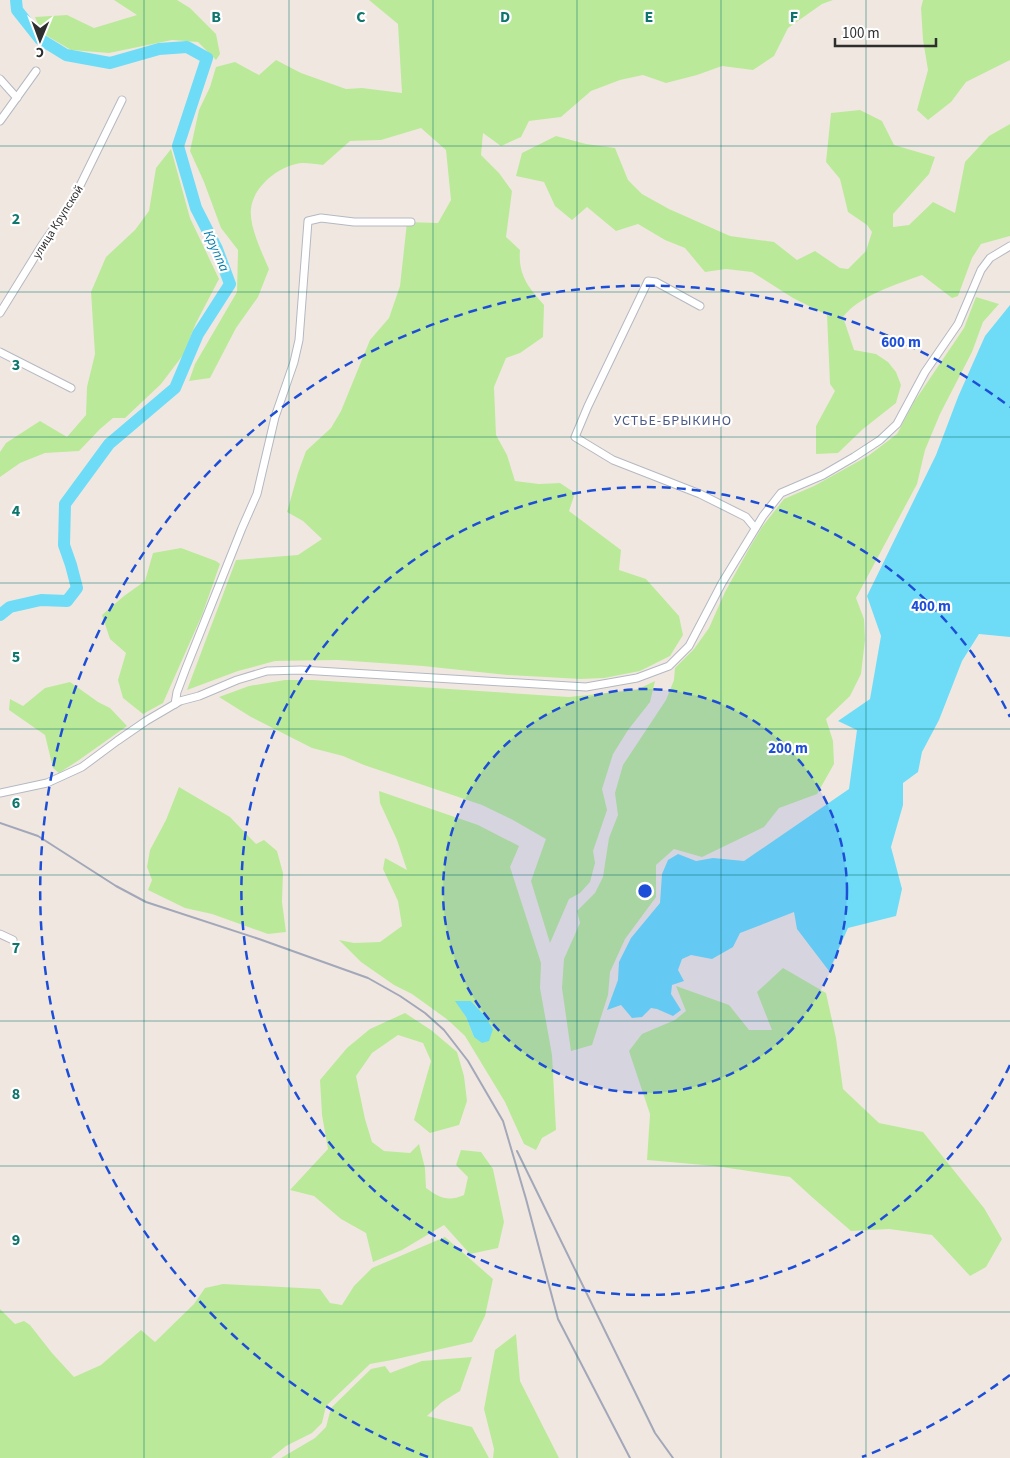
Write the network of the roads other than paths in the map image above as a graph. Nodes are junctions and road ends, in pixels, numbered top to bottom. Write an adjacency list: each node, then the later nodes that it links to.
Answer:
1 (36, 71): 3 (street)
2 (0, 79): 3 (street)
3 (17, 98): 5 (street)
4 (122, 100): 9 (street, улица Крупской)
5 (0, 121)
6 (412, 222): 13 (street)
7 (1010, 246): 12 (street)
8 (700, 306): 12 (street)
9 (0, 313)
10 (0, 352): 11 (street)
11 (71, 388)
12 (755, 528): 13 (street)
13 (176, 704): 14 (street)
14 (1, 792)
15 (0, 934): 16 (street)
16 (13, 940)

